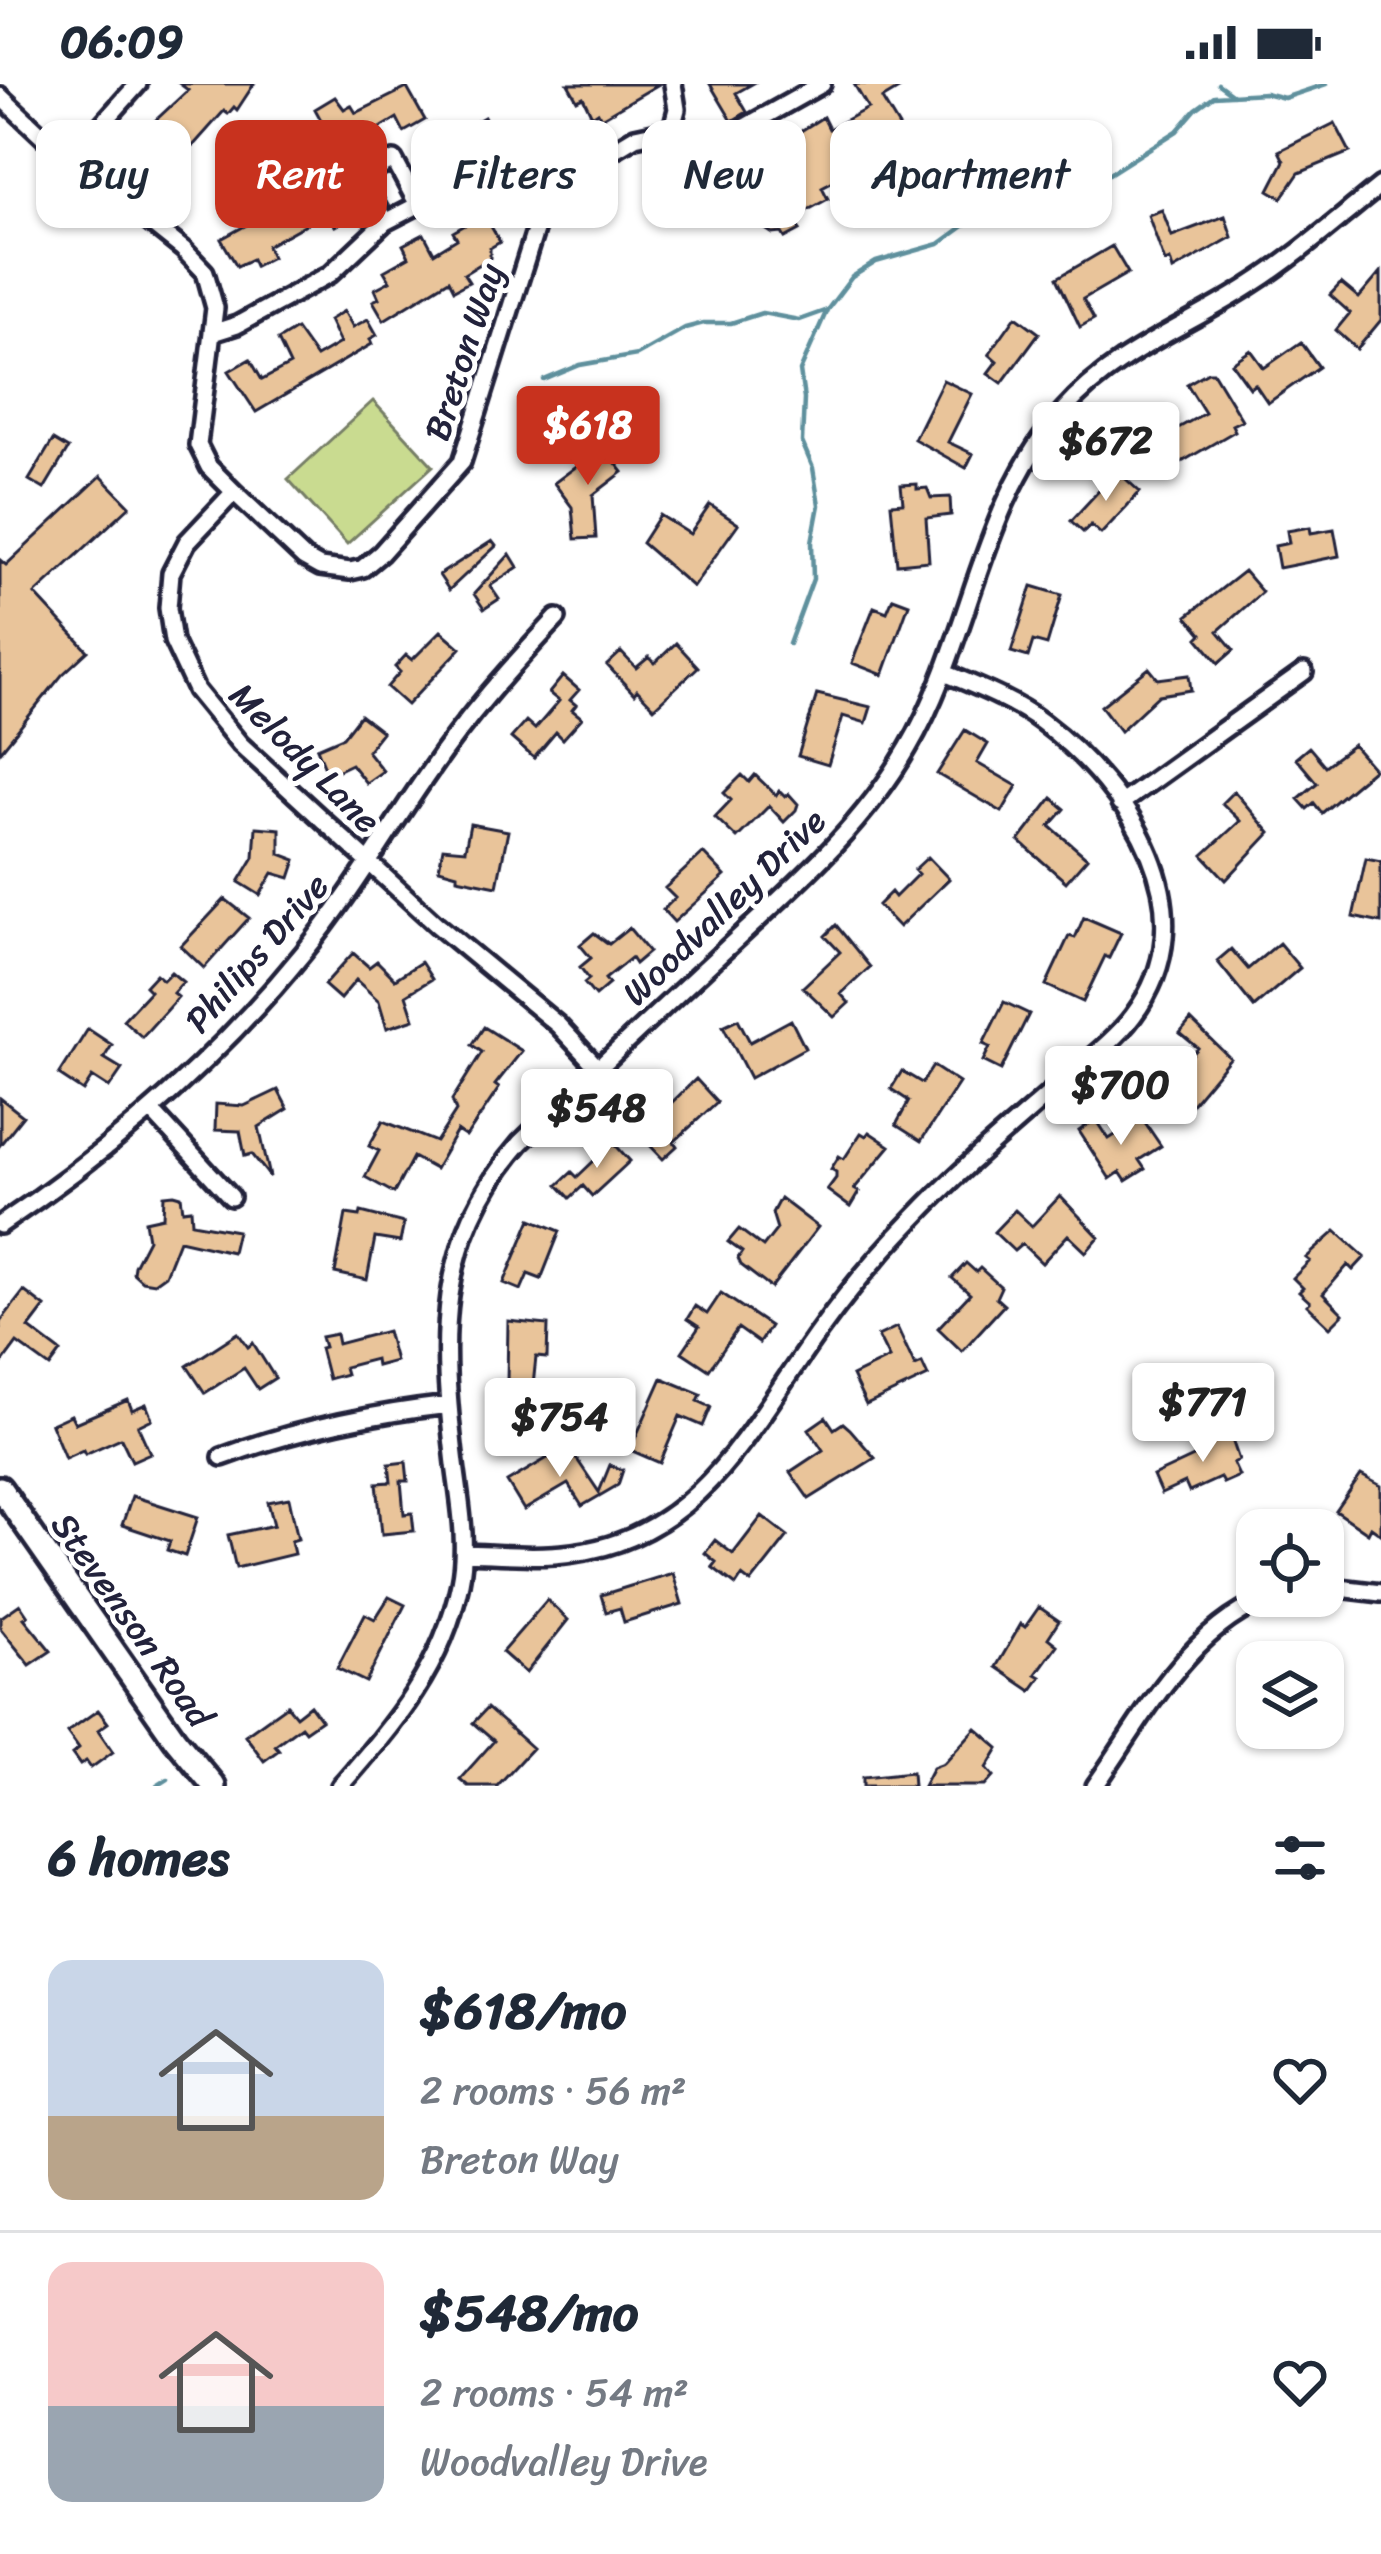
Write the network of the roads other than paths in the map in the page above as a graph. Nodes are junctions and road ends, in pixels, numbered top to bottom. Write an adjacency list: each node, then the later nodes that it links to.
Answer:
1 (138, 84): 5 (street)
2 (674, 84): 6 (street)
3 (822, 84): 7 (street, Breton Way)
4 (0, 96): 11 (street)
5 (106, 120)
6 (674, 120)
7 (758, 120)
8 (642, 136): 12 (street, Breton Way)
9 (1381, 185): 15 (street, Woodvalley Drive)
10 (379, 228): 11 (street)
11 (212, 333): 12 (street)
12 (234, 491): 17 (street, Melody Lane)
13 (557, 618): 17 (street, Philips Drive)
14 (1304, 672): 16 (street)
15 (945, 673): 16 (street); 18 (street, Woodvalley Drive)
16 (1120, 804): 25 (street)
17 (370, 864): 18 (street, Melody Lane); 19 (street, Philips Drive)
18 (598, 1068): 22 (street, Woodvalley Drive)
19 (152, 1109): 20 (street); 21 (street, Philips Drive)
20 (231, 1197)
21 (0, 1226)
22 (448, 1405): 23 (street); 25 (street, Woodvalley Drive)
23 (222, 1457)
24 (0, 1488): 29 (street, Stevenson Road)
25 (464, 1553): 30 (street, Woodvalley Drive)
26 (1344, 1589): 27 (street)
27 (1381, 1593)
28 (1236, 1616): 31 (street)
29 (214, 1786)
30 (340, 1786)
31 (1095, 1786)

